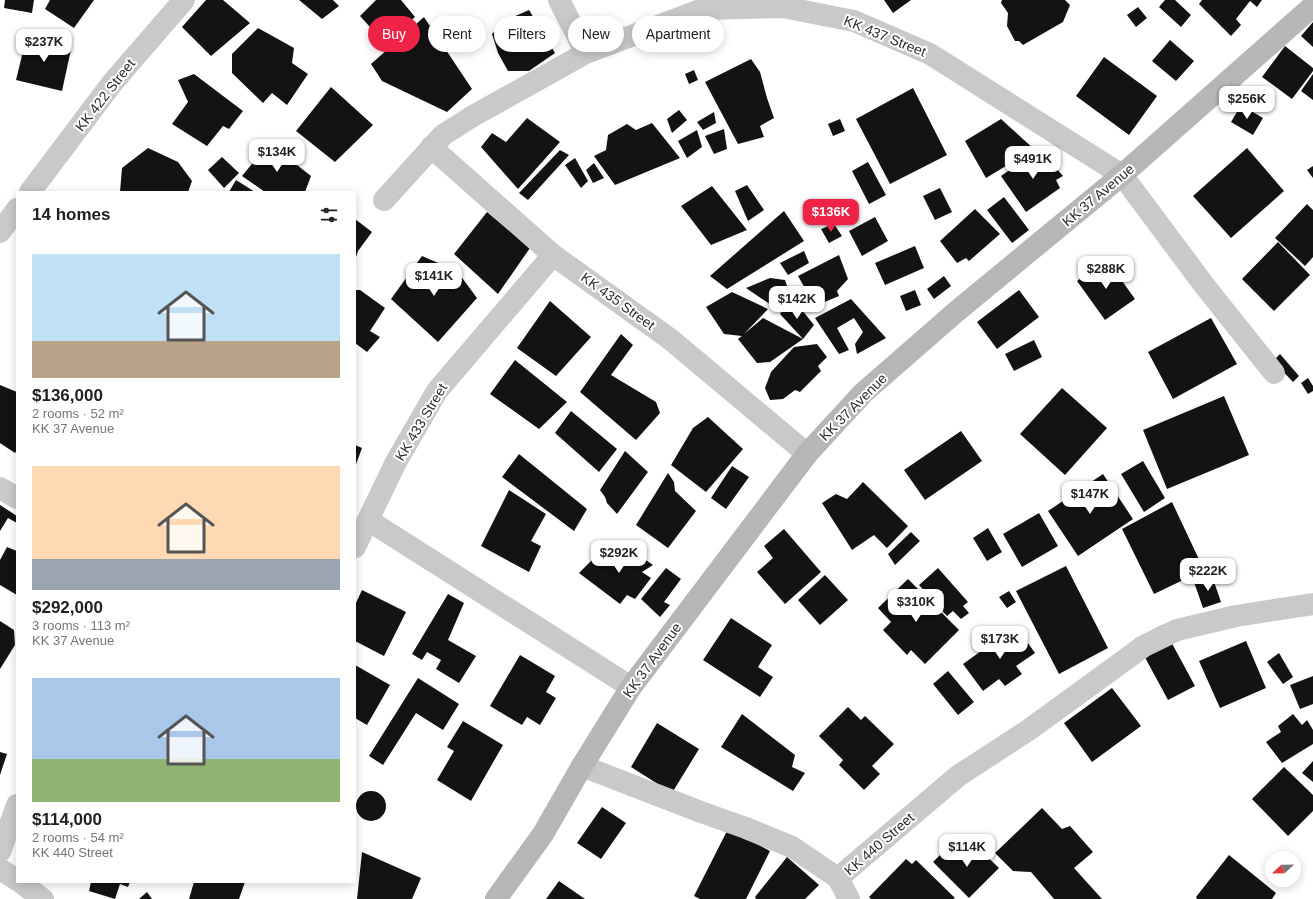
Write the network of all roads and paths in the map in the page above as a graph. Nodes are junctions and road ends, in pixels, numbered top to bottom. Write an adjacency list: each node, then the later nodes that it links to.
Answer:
1 (183, 0): 7 (street, KK 422 Street)
2 (559, 0): 4 (street)
3 (1313, 6): 6 (main road, KK 37 Avenue)
4 (586, 53): 5 (street); 6 (street, KK 437 Street)
5 (431, 147): 8 (street); 11 (street, KK 435 Street)
6 (1122, 175): 12 (street); 13 (main road, KK 37 Avenue)
7 (31, 191)
8 (384, 200)
9 (16, 210): 10 (street)
10 (0, 232)
11 (553, 255): 13 (street, KK 435 Street); 16 (street, KK 433 Street)
12 (1274, 373)
13 (807, 454): 19 (main road, KK 37 Avenue)
14 (0, 488): 15 (street)
15 (16, 497)
16 (368, 520): 17 (street, KK 433 Street); 19 (street)
17 (356, 546)
18 (1313, 604): 24 (street, KK 440 Street)
19 (631, 687): 20 (main road, KK 37 Avenue)
20 (582, 766): 24 (street, KK 440 Street); 28 (main road, KK 37 Avenue)
21 (16, 808): 22 (street)
22 (0, 852)
23 (0, 869): 25 (street)
24 (838, 878): 29 (street)
25 (16, 879)
26 (21, 883): 27 (street)
27 (43, 899)
28 (496, 899)
29 (849, 899)

